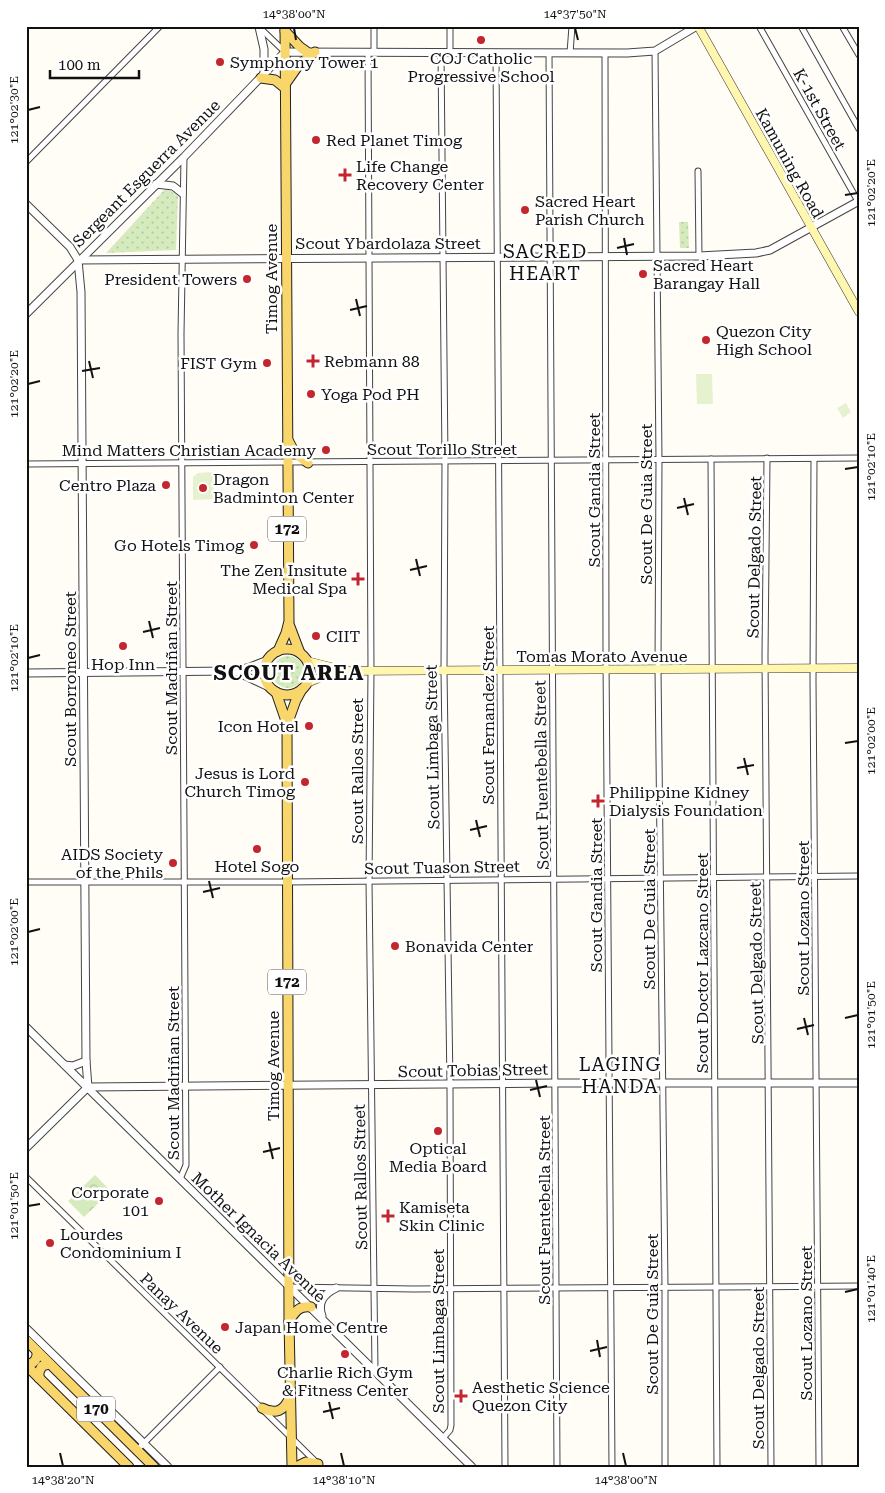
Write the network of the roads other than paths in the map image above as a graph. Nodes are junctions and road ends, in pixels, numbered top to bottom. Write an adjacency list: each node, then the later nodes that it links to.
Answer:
1 (160, 26): 26 (street)
2 (374, 26): 14 (street, Scout Rallos Street)
3 (450, 26): 16 (street)
4 (572, 26): 19 (street)
5 (697, 26): 11 (street); 32 (main road, Kamuning Road)
6 (759, 26): 30 (street, K-1st Street)
7 (801, 26): 24 (street)
8 (842, 26): 21 (street)
9 (259, 27): 12 (street); 22 (street)
10 (284, 29): 12 (main road, Timog Avenue / 172); 13 (main road)
11 (655, 51): 20 (street); 37 (street, Scout De Guia Street)
12 (285, 52): 13 (street); 22 (street, Sergeant Esguerra Avenue); 23 (main road, Timog Avenue / 172)
13 (311, 52): 14 (street); 23 (main road)
14 (371, 52): 15 (street); 39 (street, Scout Rallos Street)
15 (441, 52): 16 (street); 33 (street, Scout Limbaga Street)
16 (450, 52): 17 (street)
17 (496, 53): 18 (street); 34 (street, Scout Fernandez Street)
18 (549, 53): 19 (street); 35 (street, Scout Fuentebella Street)
19 (570, 53): 20 (street)
20 (605, 53): 36 (street, Scout Gandia Street)
21 (859, 56)
22 (262, 76): 23 (main road); 25 (street, Sergeant Esguerra Avenue)
23 (285, 87): 40 (main road, Timog Avenue / 172)
24 (859, 129)
25 (184, 156): 28 (street, Sergeant Esguerra Avenue); 29 (street, Scout Madriñan Street)
26 (26, 162)
27 (698, 171): 38 (street)
28 (156, 184): 29 (street); 42 (street, Sergeant Esguerra Avenue)
29 (182, 193): 41 (street, Scout Madriñan Street)
30 (858, 202): 32 (street, Scout Ybardolaza Street)
31 (26, 204): 42 (street)
32 (811, 228): 38 (street, Scout Ybardolaza Street); 43 (main road, Kamuning Road)
33 (443, 256): 34 (street, Scout Ybardolaza Street); 39 (street, Scout Ybardolaza Street); 55 (street, Scout Limbaga Street)
34 (498, 256): 35 (street, Scout Ybardolaza Street); 50 (street, Scout Fernandez Street)
35 (552, 256): 36 (street, Scout Ybardolaza Street); 51 (street, Scout Fuentebella Street)
36 (606, 256): 37 (street, Scout Ybardolaza Street); 52 (street, Scout Gandia Street)
37 (656, 256): 38 (street, Scout Ybardolaza Street); 53 (street, Scout De Guia Street)
38 (699, 256)
39 (368, 257): 40 (street, Scout Ybardolaza Street); 54 (street, Scout Rallos Street)
40 (286, 258): 41 (street, Scout Ybardolaza Street); 45 (main road, Timog Avenue / 172)
41 (182, 259): 42 (street, Scout Ybardolaza Street); 57 (street, Scout Madriñan Street)
42 (78, 260): 44 (street, Sergeant Esguerra Avenue); 56 (street, Scout Borromeo Street)
43 (859, 312)
44 (26, 314)
45 (287, 437): 58 (main road, Timog Avenue / 172); 59 (main road)
46 (767, 458): 48 (street, Scout Torillo Street); 49 (street, Scout Torillo Street); 66 (street, Scout Delgado Street)
47 (859, 458): 49 (street, Scout Torillo Street)
48 (711, 459): 53 (street, Scout Torillo Street); 70 (street, Scout Doctor Lazcano Street)
49 (814, 459): 67 (street, Scout Lozano Street)
50 (498, 460): 51 (street, Scout Torillo Street); 55 (street, Scout Torillo Street); 71 (street, Scout Fernandez Street)
51 (553, 460): 52 (street, Scout Torillo Street); 72 (street, Scout Fuentebella Street)
52 (607, 460): 53 (street, Scout Torillo Street); 73 (street, Scout Gandia Street)
53 (659, 460): 69 (street, Scout De Guia Street)
54 (368, 462): 55 (street, Scout Torillo Street); 59 (street, Scout Torillo Street); 76 (street, Scout Rallos Street)
55 (446, 462): 77 (street, Scout Limbaga Street)
56 (82, 463): 57 (street, Scout Torillo Street); 60 (street, Scout Torillo Street); 78 (street, Scout Borromeo Street)
57 (182, 463): 58 (street, Scout Torillo Street); 79 (street, Scout Madriñan Street)
58 (287, 463): 59 (street, Scout Torillo Street); 61 (main road, Timog Avenue / 172)
59 (308, 463)
60 (26, 464)
61 (288, 621): 62 (main road, Timog Avenue / 172); 63 (main road, Timog Avenue / 172)
62 (278, 651): 63 (main road); 64 (main road, 172)
63 (300, 653): 65 (main road, 172)
64 (268, 660): 74 (street); 82 (main road, 172)
65 (307, 661): 75 (main road, Tomas Morato Avenue); 81 (main road, 172)
66 (766, 668): 67 (main road, Tomas Morato Avenue); 70 (main road, Tomas Morato Avenue); 85 (street, Scout Delgado Street)
67 (814, 668): 68 (main road, Tomas Morato Avenue); 86 (street, Scout Lozano Street)
68 (859, 668)
69 (658, 669): 70 (main road, Tomas Morato Avenue); 73 (main road, Tomas Morato Avenue); 88 (street, Scout De Guia Street)
70 (711, 669): 89 (street, Scout Doctor Lazcano Street)
71 (500, 670): 72 (main road, Tomas Morato Avenue); 77 (main road, Tomas Morato Avenue); 92 (street, Scout Fernandez Street)
72 (552, 670): 73 (main road, Tomas Morato Avenue); 87 (street, Scout Fuentebella Street)
73 (606, 670): 90 (street, Scout Gandia Street)
74 (234, 671): 79 (street); 82 (street)
75 (345, 671): 76 (main road, Tomas Morato Avenue); 81 (main road, Tomas Morato Avenue)
76 (371, 671): 77 (main road, Tomas Morato Avenue); 93 (street, Scout Rallos Street)
77 (444, 671): 91 (street, Scout Limbaga Street)
78 (83, 672): 79 (street); 80 (street); 95 (street, Scout Borromeo Street)
79 (184, 672): 96 (street, Scout Madriñan Street)
80 (26, 673)
81 (305, 686): 82 (main road); 83 (main road, Timog Avenue / 172)
82 (274, 690): 83 (main road, Timog Avenue / 172)
83 (287, 724): 97 (main road, Timog Avenue / 172)
84 (859, 876): 86 (street, Scout Tuason Street)
85 (767, 877): 86 (street, Scout Tuason Street); 89 (street, Scout Tuason Street); 103 (street, Scout Delgado Street)
86 (815, 877): 104 (street, Scout Lozano Street)
87 (554, 878): 90 (street, Scout Tuason Street); 92 (street, Scout Tuason Street); 101 (street, Scout Fuentebella Street)
88 (661, 878): 89 (street, Scout Tuason Street); 90 (street, Scout Tuason Street); 108 (street, Scout De Guia Street)
89 (714, 878): 102 (street, Scout Doctor Lazcano Street)
90 (609, 879): 107 (street, Scout Gandia Street)
91 (447, 880): 92 (street, Scout Tuason Street); 93 (street, Scout Tuason Street); 111 (street, Scout Limbaga Street)
92 (502, 880): 106 (street, Scout Fernandez Street)
93 (369, 881): 97 (street, Scout Tuason Street); 110 (street, Scout Rallos Street)
94 (26, 882): 95 (street, Scout Tuason Street)
95 (85, 882): 96 (street, Scout Tuason Street); 99 (street, Scout Borromeo Street)
96 (185, 882): 97 (street, Scout Tuason Street); 112 (street, Scout Madriñan Street)
97 (287, 882): 109 (main road, Timog Avenue / 172)
98 (26, 1027): 100 (street, Mother Ignacia Avenue)
99 (86, 1061): 100 (street); 113 (street, Scout Borromeo Street)
100 (65, 1065): 113 (street, Mother Ignacia Avenue)
101 (555, 1083): 106 (street, Scout Tobias Street); 107 (street, Scout Tobias Street); 128 (street, Scout Fuentebella Street)
102 (716, 1083): 103 (street, Scout Tobias Street); 108 (street, Scout Tobias Street); 123 (street, Scout Doctor Lazcano Street)
103 (770, 1083): 104 (street, Scout Tobias Street); 117 (street, Scout Delgado Street)
104 (816, 1083): 105 (street, Scout Tobias Street); 118 (street, Scout Lozano Street)
105 (859, 1083)
106 (503, 1084): 111 (street, Scout Tobias Street); 127 (street, Scout Fernandez Street)
107 (610, 1084): 108 (street, Scout Tobias Street); 121 (street, Scout Gandia Street)
108 (662, 1084): 122 (street, Scout De Guia Street)
109 (288, 1085): 110 (street, Scout Tobias Street); 112 (street, Scout Tobias Street); 120 (main road, Timog Avenue / 172)
110 (370, 1085): 111 (street, Scout Tobias Street); 125 (street, Scout Rallos Street)
111 (450, 1085): 126 (street, Scout Limbaga Street)
112 (186, 1086): 113 (street, Scout Tobias Street); 116 (street, Scout Madriñan Street)
113 (88, 1087): 114 (street); 116 (street, Mother Ignacia Avenue)
114 (26, 1148)
115 (26, 1177): 137 (street, Panay Avenue)
116 (180, 1179): 120 (street, Mother Ignacia Avenue)
117 (771, 1286): 118 (street); 123 (street); 156 (street, Scout Delgado Street)
118 (818, 1286): 119 (street); 157 (street, Scout Lozano Street)
119 (859, 1286)
120 (289, 1287): 124 (street); 129 (street, Mother Ignacia Avenue); 131 (main road, Timog Avenue / 172)
121 (611, 1287): 122 (street); 128 (street); 153 (street, Scout Gandia Street)
122 (665, 1287): 123 (street); 154 (street, Scout De Guia Street)
123 (717, 1287): 155 (street, Scout Doctor Lazcano Street)
124 (336, 1288): 125 (street); 130 (street)
125 (374, 1288): 126 (street); 138 (street, Scout Rallos Street)
126 (450, 1288): 127 (street); 143 (street, Scout Limbaga Street)
127 (504, 1288): 128 (street); 151 (street, Scout Fernandez Street)
128 (557, 1288): 152 (street, Scout Fuentebella Street)
129 (311, 1307): 130 (street, Mother Ignacia Avenue); 131 (main road)
130 (323, 1319): 138 (street, Mother Ignacia Avenue)
131 (289, 1322): 140 (main road, Timog Avenue / 172)
132 (26, 1328): 144 (street, 170)
133 (26, 1340): 134 (main road, 170)
134 (37, 1351): 135 (main road, 170); 136 (main road)
135 (50, 1364): 139 (main road); 144 (main road, 170)
136 (26, 1365): 139 (main road, 170)
137 (220, 1367): 141 (street, Panay Avenue); 144 (street)
138 (375, 1371): 143 (street, Mother Ignacia Avenue)
139 (39, 1378): 146 (main road, 170)
140 (290, 1397): 141 (main road); 142 (main road, Timog Avenue / 172)
141 (262, 1408): 142 (street, Panay Avenue)
142 (292, 1437): 145 (street, Panay Avenue); 149 (main road, Timog Avenue / 172)
143 (443, 1438): 150 (street, Mother Ignacia Avenue)
144 (140, 1446): 147 (main road, 170); 148 (street, 170)
145 (320, 1465): 149 (main road)
146 (125, 1466)
147 (154, 1467)
148 (168, 1467)
149 (294, 1467)
150 (472, 1467)
151 (505, 1467)
152 (557, 1467)
153 (612, 1467)
154 (665, 1467)
155 (717, 1467)
156 (772, 1467)
157 (819, 1467)

